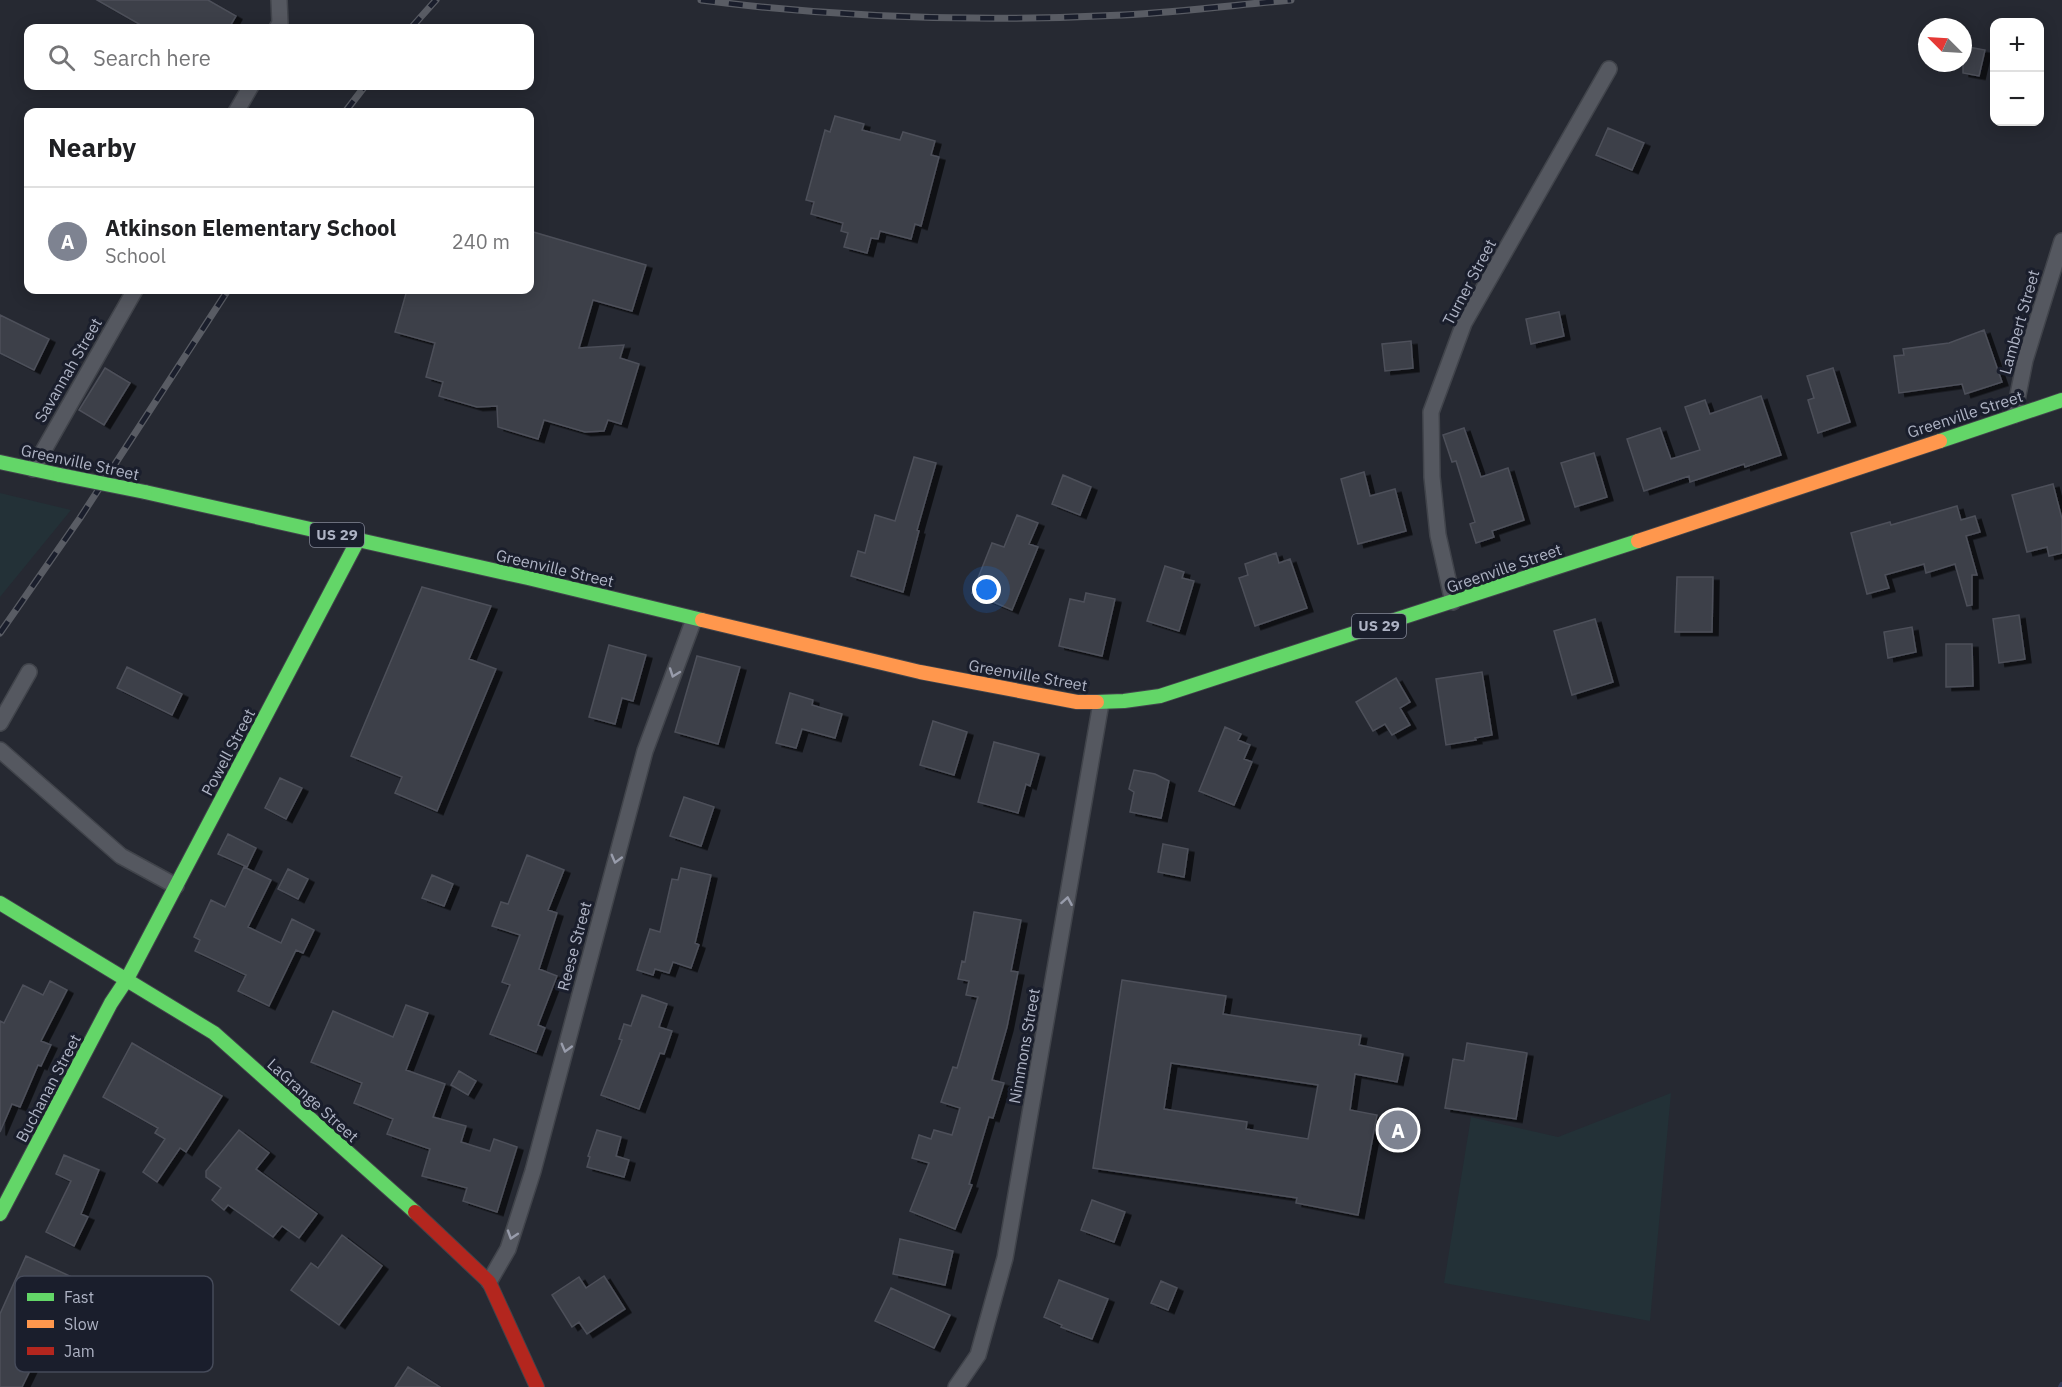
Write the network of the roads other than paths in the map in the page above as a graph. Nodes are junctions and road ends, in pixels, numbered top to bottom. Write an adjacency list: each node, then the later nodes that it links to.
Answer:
1 (279, 0): 2 (street)
2 (279, 24)
3 (1609, 69): 13 (street, Turner Street)
4 (249, 90): 5 (street)
5 (238, 108)
6 (2062, 241): 9 (street, Lambert Street)
7 (133, 294): 11 (street, Savannah Street)
8 (2062, 400): 9 (main road, Greenville Street / US 29)
9 (2014, 415): 13 (main road, Greenville Street / US 29)
10 (0, 462): 11 (main road, Greenville Street / US 29)
11 (33, 469): 12 (main road, Greenville Street / US 29, bridge)
12 (358, 540): 14 (main road, Greenville Street / US 29); 19 (main road, Powell Street)
13 (1453, 602): 16 (main road, Greenville Street / US 29)
14 (694, 619): 16 (main road, Greenville Street / US 29); 23 (street, Reese Street, one-way to 23)
15 (29, 672): 17 (street)
16 (1101, 703): 25 (street, Nimmons Street, one-way to 16)
17 (0, 723)
18 (0, 750): 19 (street)
19 (176, 886): 21 (main road, Powell Street)
20 (0, 903): 21 (main road, LaGrange Street)
21 (127, 979): 22 (main road, Buchanan Street); 23 (main road, LaGrange Street)
22 (0, 1214)
23 (489, 1282): 24 (main road, LaGrange Street)
24 (537, 1387)
25 (956, 1387)

